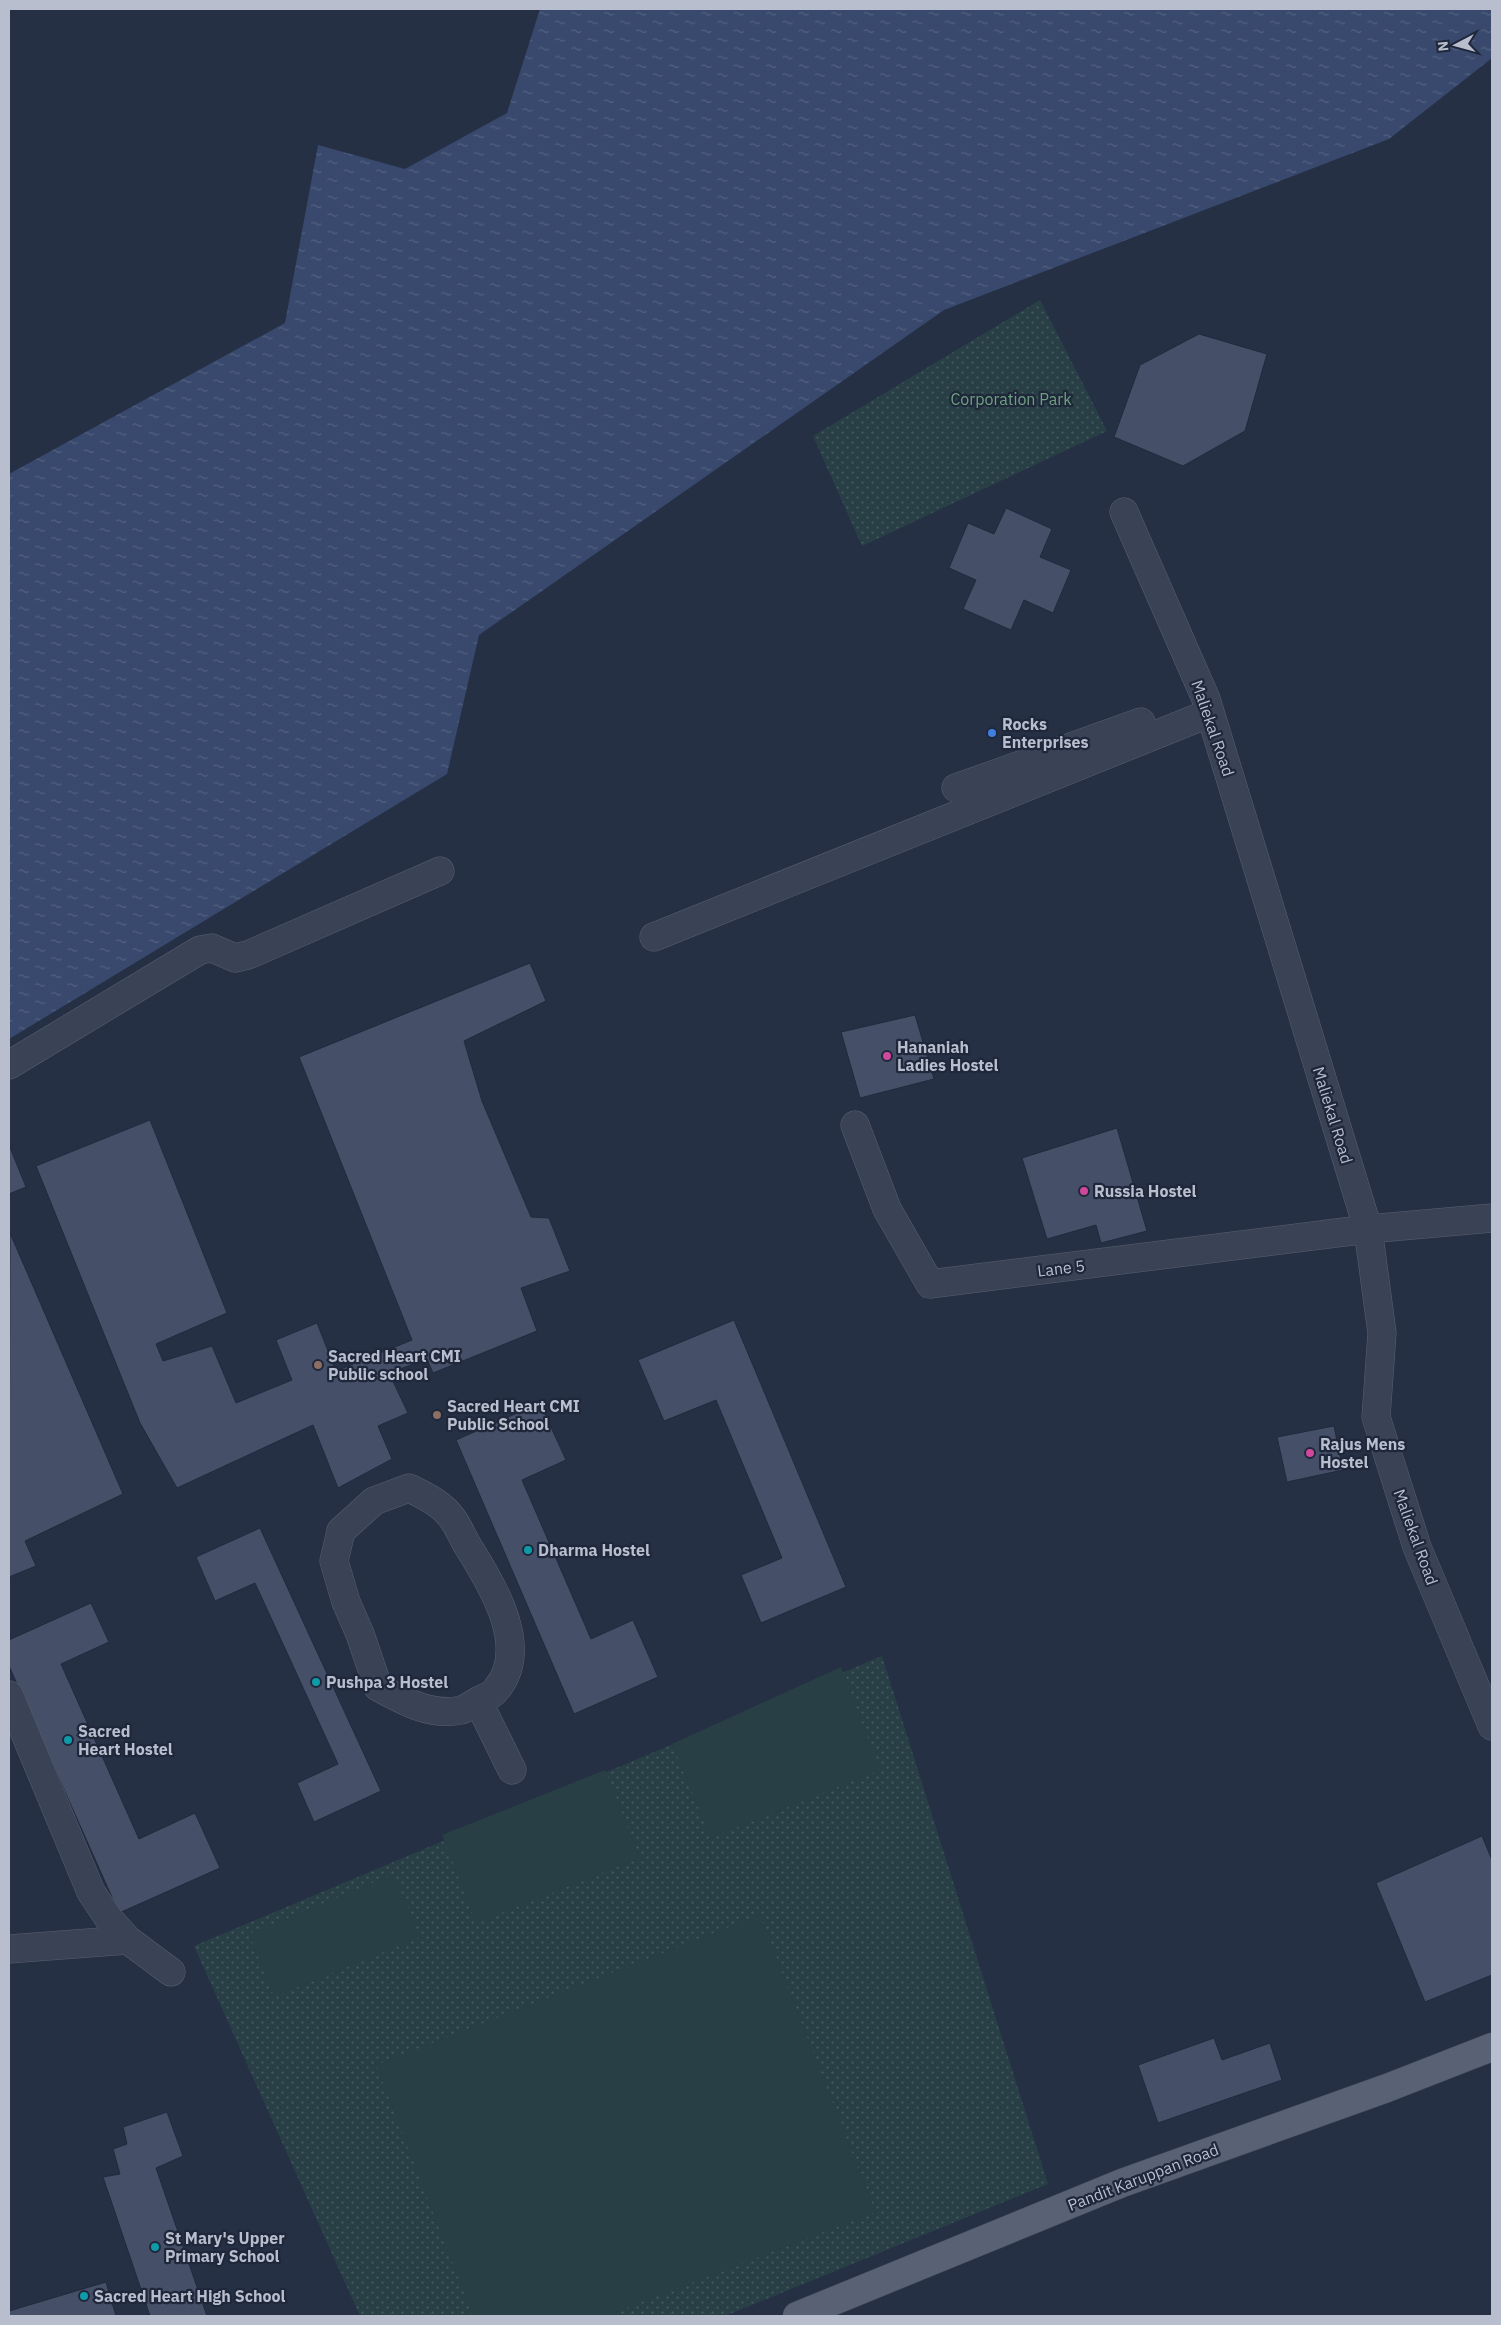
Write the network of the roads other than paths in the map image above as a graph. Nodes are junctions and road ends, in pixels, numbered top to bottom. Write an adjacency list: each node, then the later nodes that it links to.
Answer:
1 (1124, 512): 2 (street, Maliekal Road)
2 (1208, 706): 3 (street); 5 (street); 9 (street, Maliekal Road)
3 (956, 788)
4 (440, 871): 6 (street)
5 (654, 937)
6 (9, 1065)
7 (855, 1125): 9 (street, Lane 5)
8 (1492, 1218): 9 (street)
9 (1368, 1229): 12 (street, Maliekal Road)
10 (9, 1695): 14 (street)
11 (478, 1701): 11 (street); 13 (street)
12 (1492, 1726)
13 (512, 1770)
14 (128, 1940): 15 (street); 16 (street)
15 (9, 1949)
16 (171, 1972)
17 (1492, 2047): 18 (main road, Pandit Karuppan Road)
18 (797, 2316)

